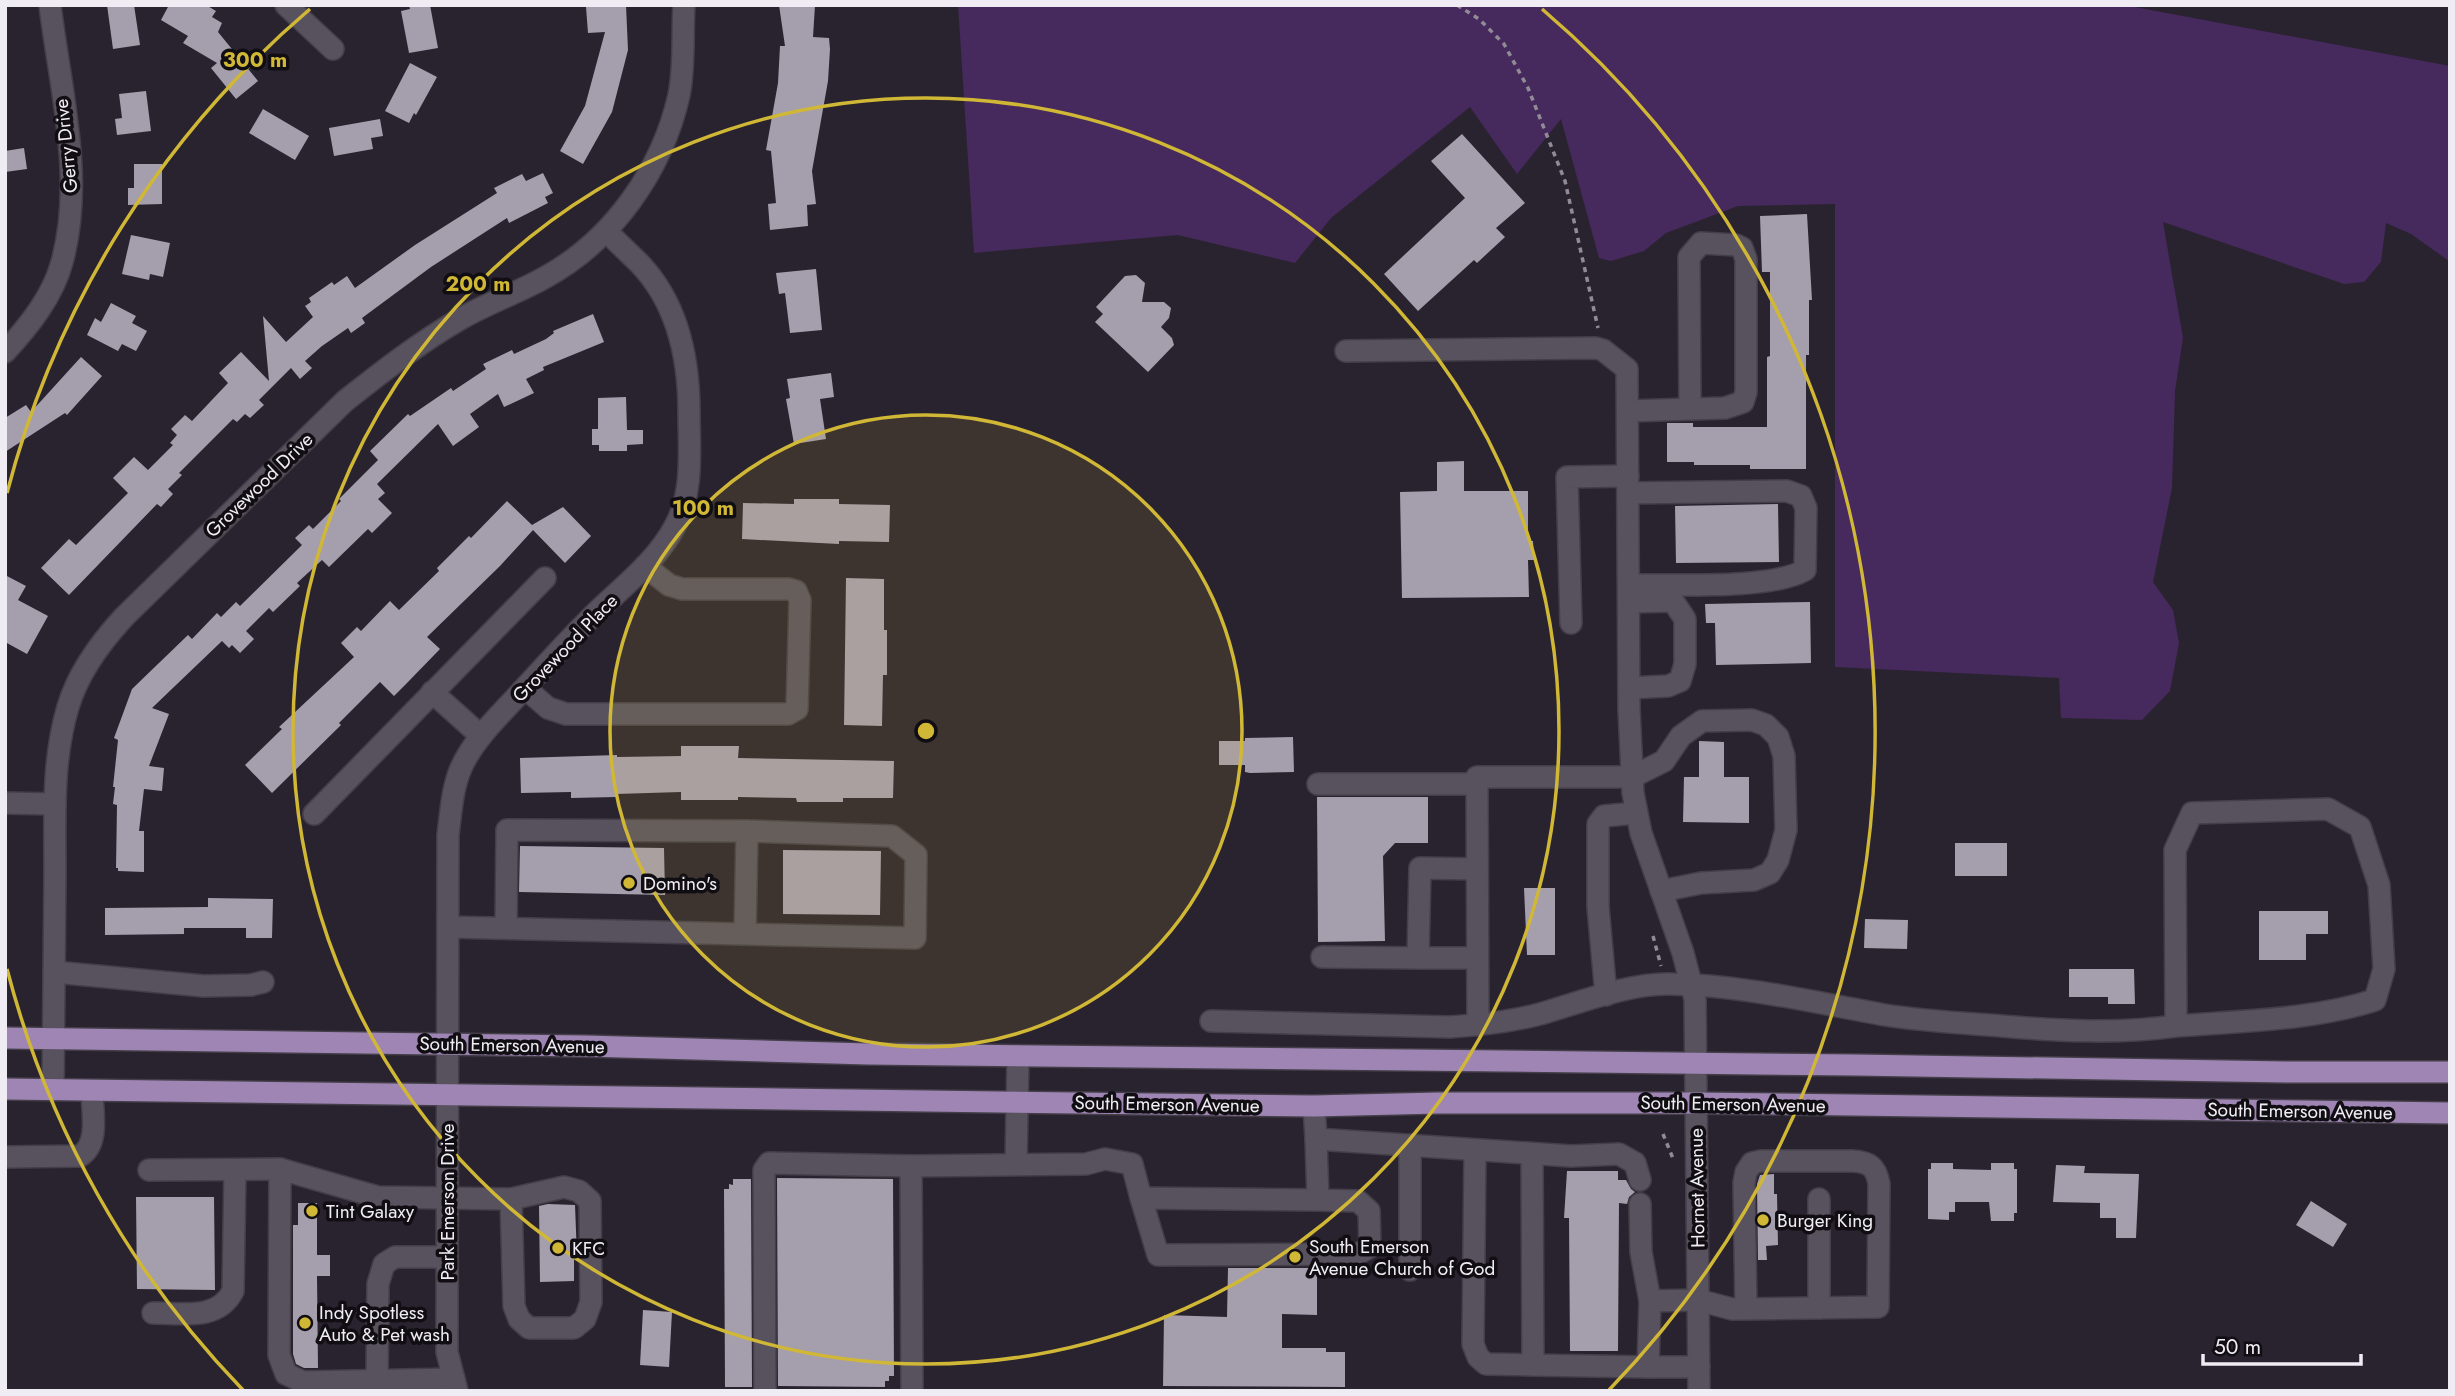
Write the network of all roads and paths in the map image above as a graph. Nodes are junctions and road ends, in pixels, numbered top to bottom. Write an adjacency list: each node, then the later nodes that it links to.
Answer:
1 (50, 5): 7 (street, Gerry Drive)
2 (286, 5): 4 (street)
3 (684, 5): 5 (street, Grovewood Drive)
4 (333, 49)
5 (606, 231): 11 (street, Grovewood Place); 23 (street, Grovewood Drive)
6 (1346, 351): 8 (street)
7 (5, 352)
8 (1628, 402): 9 (street); 10 (street)
9 (1690, 409): 9 (street)
10 (1628, 485): 13 (street); 13 (street); 14 (street)
11 (645, 566): 15 (street, Grovewood Place); 15 (street)
12 (545, 578): 17 (street)
13 (1629, 593): 16 (street); 16 (street)
14 (1571, 623)
15 (525, 688): 18 (street, Grovewood Place)
16 (1629, 688): 19 (street)
17 (432, 692): 18 (street); 25 (street)
18 (481, 736): 29 (street, Grovewood Place)
19 (1632, 778): 21 (street); 24 (street); 28 (street)
20 (1318, 784): 21 (street)
21 (1477, 784): 27 (street)
22 (5, 803): 23 (street)
23 (55, 804): 35 (street, Grovewood Drive)
24 (1636, 813): 28 (street); 38 (street)
25 (314, 814)
26 (747, 831): 30 (street); 31 (street); 31 (street)
27 (1477, 869): 33 (street); 34 (street)
28 (1661, 891): 37 (street, Hornet Avenue)
29 (448, 927): 30 (street); 44 (street, Grovewood Place)
30 (506, 928): 31 (street)
31 (745, 934)
32 (1322, 957): 33 (street)
33 (1418, 958): 34 (street)
34 (1477, 958): 40 (street)
35 (54, 972): 36 (street); 43 (street, Grovewood Drive)
36 (263, 982)
37 (1690, 985): 38 (street); 41 (street); 46 (street, Hornet Avenue)
38 (1606, 995): 40 (street)
39 (1211, 1021): 40 (street)
40 (1478, 1025)
41 (2176, 1026): 41 (street)
42 (5, 1038): 43 (main road, South Emerson Avenue)
43 (53, 1039): 44 (main road, South Emerson Avenue); 49 (street, Grovewood Drive)
44 (447, 1043): 45 (main road, South Emerson Avenue); 51 (street, Grovewood Place)
45 (1018, 1056): 46 (main road, South Emerson Avenue); 52 (street)
46 (1696, 1064): 47 (main road, South Emerson Avenue); 53 (street, Hornet Avenue)
47 (2450, 1072)
48 (5, 1089): 49 (main road, South Emerson Avenue)
49 (53, 1090): 50 (main road, South Emerson Avenue)
50 (92, 1091): 51 (main road, South Emerson Avenue); 60 (street)
51 (447, 1095): 52 (main road, South Emerson Avenue); 67 (street, Park Emerson Drive)
52 (1017, 1102): 54 (main road, South Emerson Avenue); 61 (street)
53 (1696, 1102): 54 (main road, South Emerson Avenue); 55 (main road, South Emerson Avenue); 75 (street, Hornet Avenue)
54 (1314, 1106): 56 (street)
55 (2450, 1113)
56 (1316, 1139): 57 (street); 71 (street)
57 (1410, 1145): 58 (street); 74 (street)
58 (1475, 1151): 59 (street); 80 (street)
59 (1532, 1154): 66 (street); 80 (street)
60 (5, 1157)
61 (1016, 1164): 62 (street); 68 (street)
62 (911, 1166): 85 (street); 86 (street)
63 (280, 1169): 65 (street); 67 (street); 83 (street)
64 (149, 1170): 65 (street)
65 (235, 1170): 79 (street)
66 (1640, 1180)
67 (447, 1197): 69 (street); 73 (street, Park Emerson Drive)
68 (1141, 1198): 71 (street); 71 (street)
69 (511, 1199): 69 (street)
70 (1819, 1199): 77 (street)
71 (1318, 1200)
72 (1640, 1204): 76 (street)
73 (447, 1257): 83 (street); 84 (street, Park Emerson Drive)
74 (1410, 1270)
75 (1698, 1300): 76 (street); 78 (street); 82 (street, Hornet Avenue)
76 (1650, 1301): 81 (street)
77 (1819, 1308): 78 (street); 78 (street)
78 (1746, 1309)
79 (152, 1313)
80 (1533, 1365): 81 (street)
81 (1648, 1367): 82 (street)
82 (1699, 1367): 87 (street, Hornet Avenue)
83 (377, 1380): 84 (street)
84 (455, 1385)
85 (765, 1391)
86 (912, 1391)
87 (1699, 1391)

